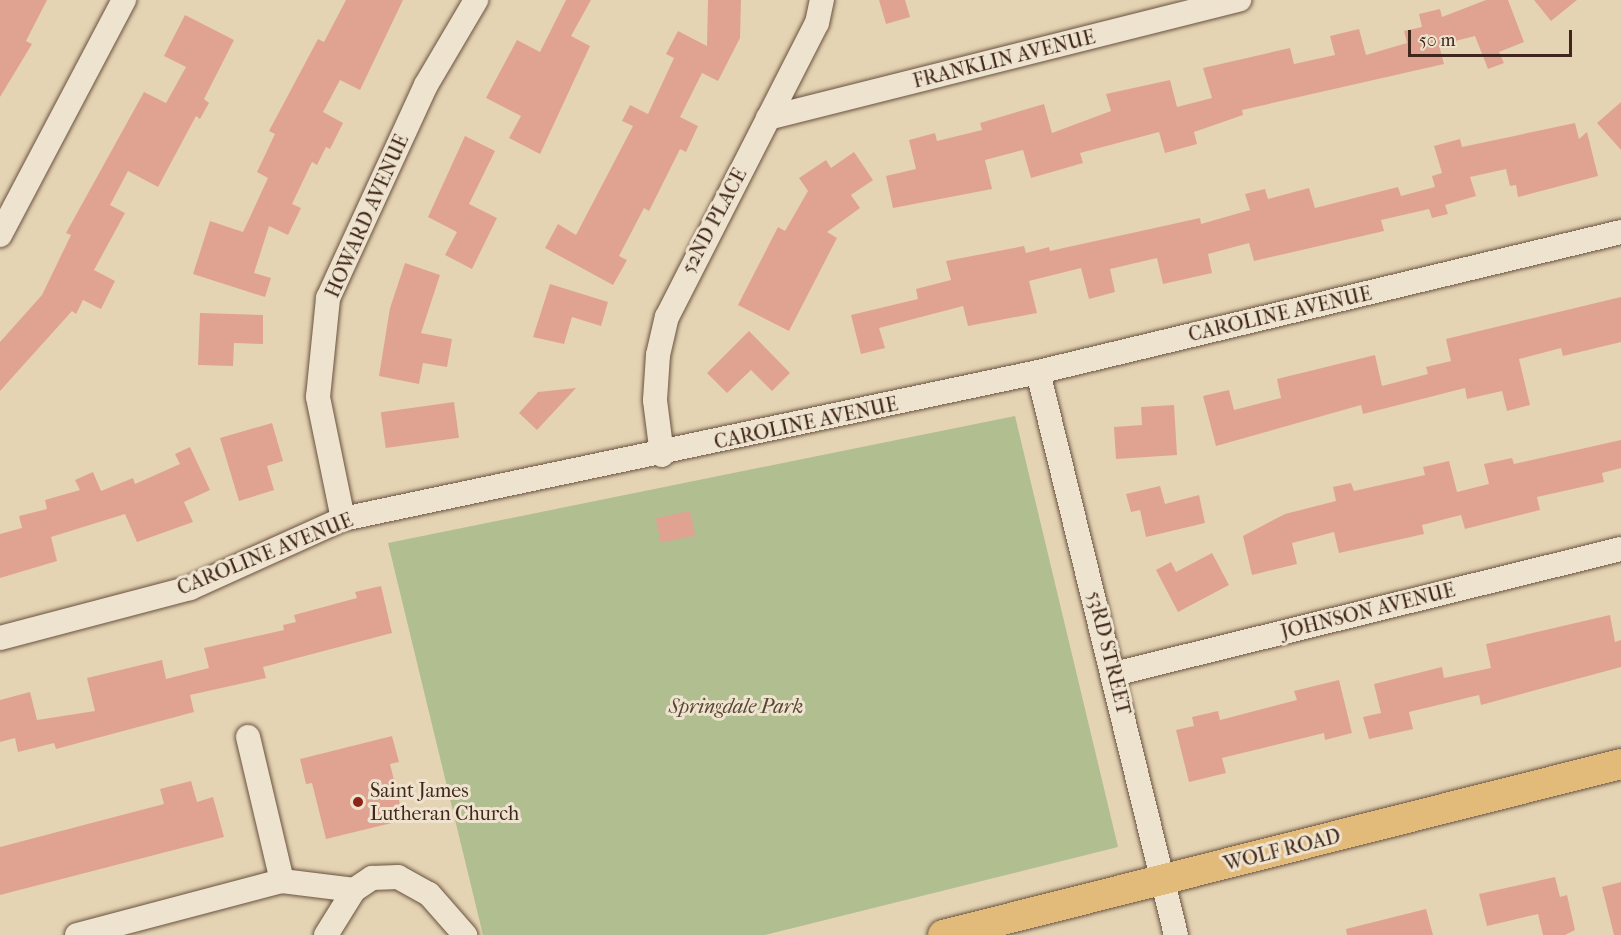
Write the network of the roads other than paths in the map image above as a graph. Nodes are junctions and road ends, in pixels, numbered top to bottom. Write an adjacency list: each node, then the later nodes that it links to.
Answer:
1 (124, 0): 7 (street)
2 (476, 0): 10 (street, HOWARD AVENUE)
3 (822, 0): 5 (street, 52ND PLACE)
4 (1239, 0): 5 (street, FRANKLIN AVENUE)
5 (768, 118): 9 (street, 52ND PLACE)
6 (1621, 232): 8 (street, CAROLINE AVENUE)
7 (0, 235)
8 (1038, 372): 9 (street, CAROLINE AVENUE); 13 (street, 53RD STREET)
9 (662, 455): 10 (street, CAROLINE AVENUE)
10 (343, 519): 12 (street, CAROLINE AVENUE)
11 (1621, 549): 13 (street, JOHNSON AVENUE)
12 (0, 638)
13 (1114, 674): 16 (street, 53RD STREET)
14 (248, 737): 17 (street)
15 (1621, 764): 16 (main road, WOLF ROAD)
16 (1163, 880): 22 (main road, WOLF ROAD); 23 (street, 53RD STREET)
17 (282, 881): 18 (street); 19 (street)
18 (354, 890): 20 (street); 21 (street)
19 (77, 935)
20 (326, 935)
21 (465, 935)
22 (943, 935)
23 (1176, 935)

